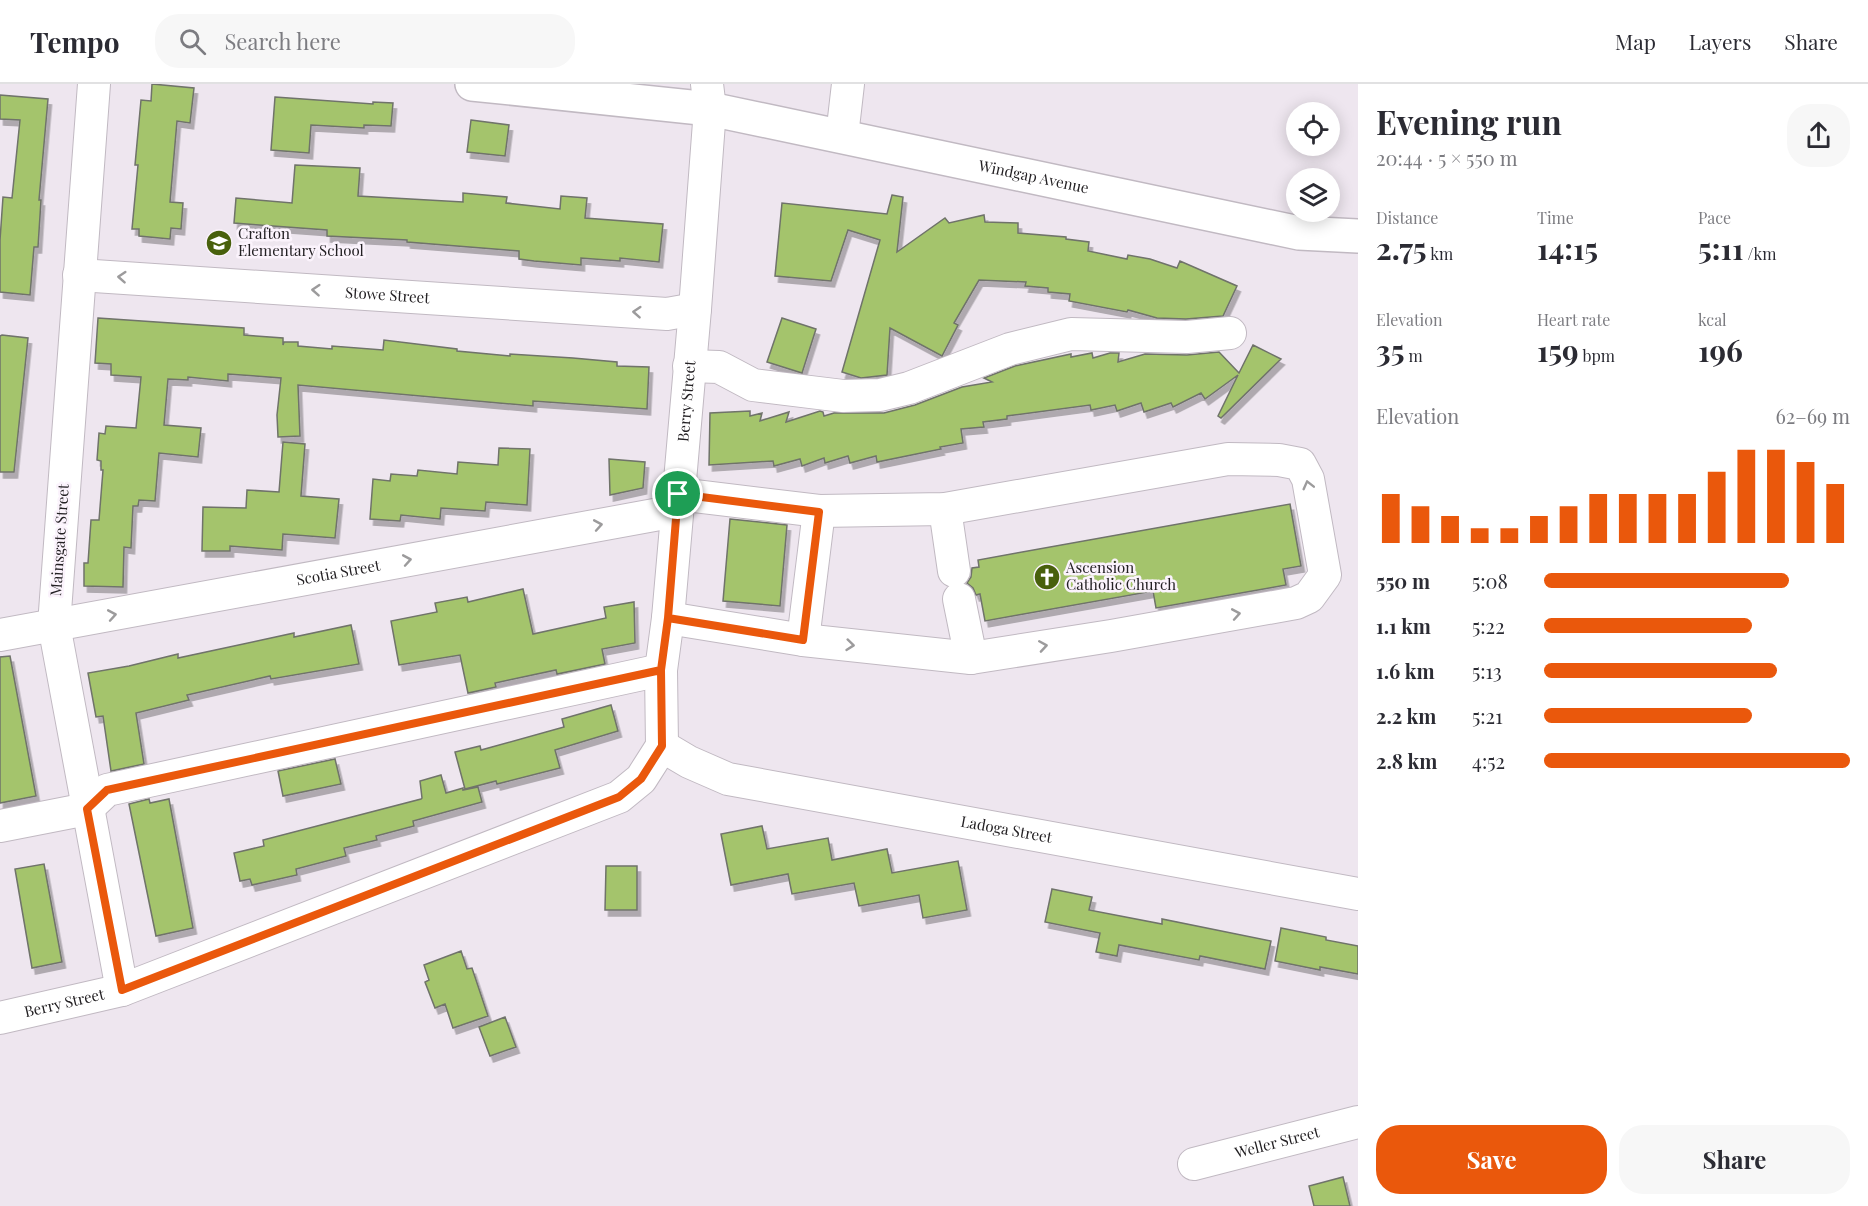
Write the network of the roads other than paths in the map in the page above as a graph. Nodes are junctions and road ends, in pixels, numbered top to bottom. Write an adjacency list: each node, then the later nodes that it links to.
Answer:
1 (94, 84): 7 (street, Mainsgate Street)
2 (472, 84): 4 (main road, Windgap Avenue)
3 (848, 84): 5 (street)
4 (709, 97): 5 (main road, Windgap Avenue); 8 (street, Berry Street)
5 (842, 136): 6 (main road, Windgap Avenue)
6 (1358, 236)
7 (79, 275): 8 (street, Stowe Street, one-way to 7); 15 (street, Mainsgate Street)
8 (695, 309): 10 (street, Berry Street)
9 (1230, 333): 10 (street)
10 (689, 366): 11 (street, Berry Street)
11 (677, 502): 13 (street, Scotia Street); 14 (street, Berry Street); 15 (street, Scotia Street, one-way to 11)
12 (945, 509): 13 (street, Scotia Street); 18 (street); 18 (street, Scotia Street, one-way to 12)
13 (819, 512): 17 (street)
14 (668, 618): 17 (street); 19 (street, Berry Street)
15 (54, 625): 16 (street, Scotia Street); 21 (street, Mainsgate Street)
16 (0, 635)
17 (803, 640): 18 (street, one-way to 18)
18 (971, 658)
19 (661, 670): 20 (street, Berry Street); 21 (street)
20 (662, 746): 23 (street, Ladoga Street); 24 (street, Berry Street)
21 (87, 809): 22 (street); 24 (street, Mainsgate Street)
22 (0, 826)
23 (1358, 894)
24 (122, 990): 25 (street, Berry Street)
25 (0, 1018)
26 (1358, 1122): 27 (street, Weller Street)
27 (1194, 1164)

